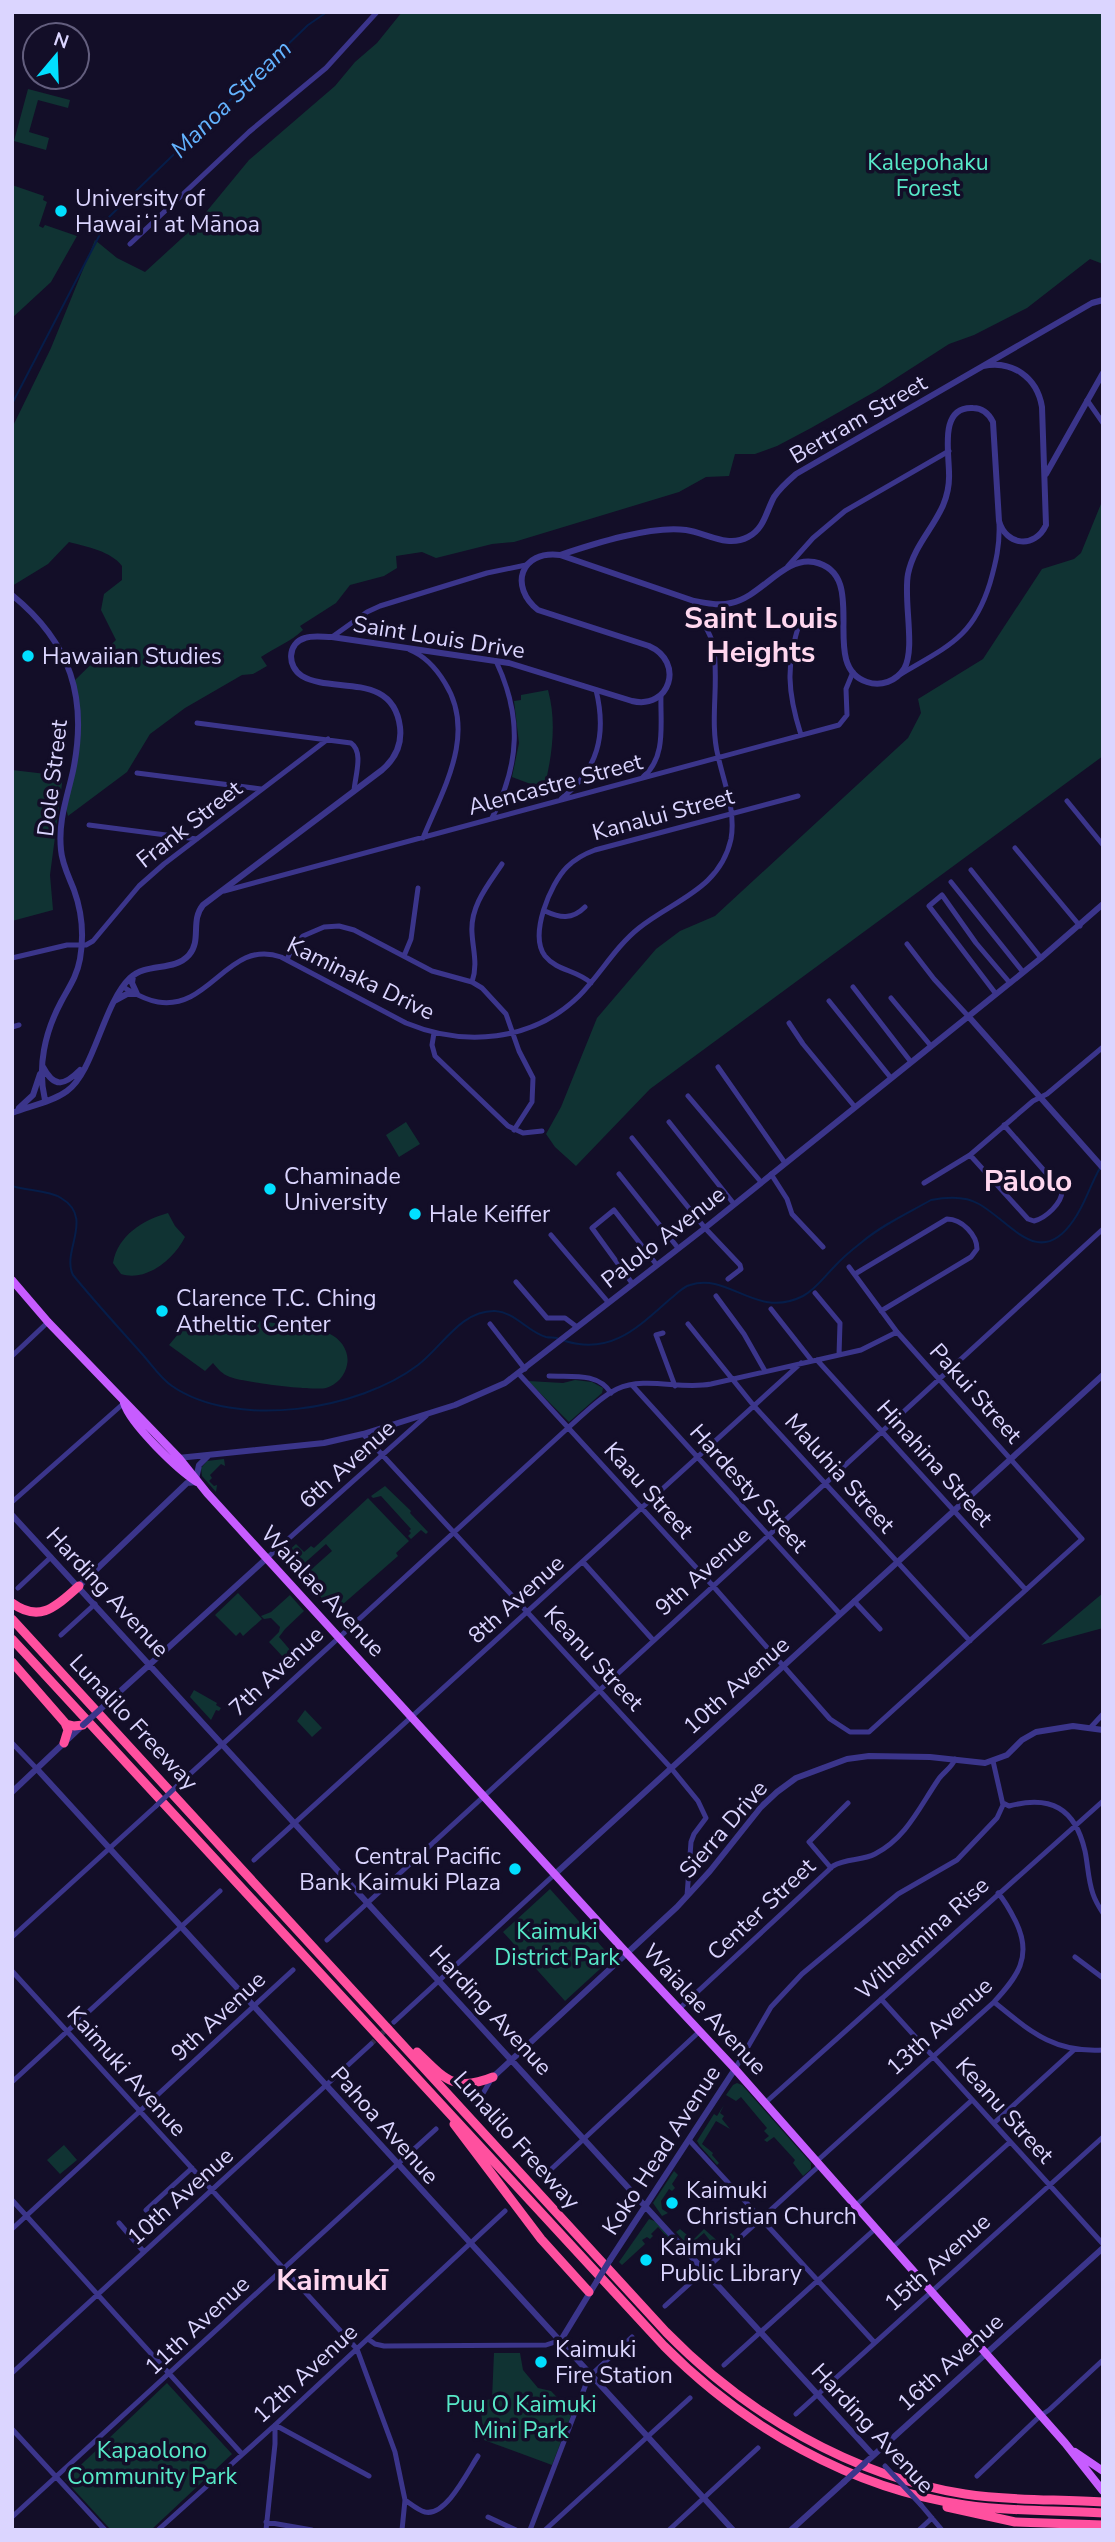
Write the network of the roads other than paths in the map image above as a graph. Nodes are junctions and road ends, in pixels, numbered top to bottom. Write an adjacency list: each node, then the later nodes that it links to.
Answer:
1 (377, 12): 2 (street)
2 (130, 244)
3 (1103, 300): 4 (street, Bertram Street)
4 (983, 366): 9 (street); 11 (street, Bertram Street)
5 (1103, 373): 6 (street)
6 (1087, 400): 7 (street); 9 (street)
7 (1103, 424)
8 (949, 452): 10 (street); 13 (street); 21 (street)
9 (1045, 475): 10 (street)
10 (999, 517): 21 (street)
11 (560, 555): 12 (street); 15 (street)
12 (526, 565): 17 (street); 23 (street, Saint Louis Drive)
13 (788, 566): 15 (street); 20 (street)
14 (12, 595): 51 (street, Dole Street)
15 (694, 601): 27 (street, Kaminaka Drive)
16 (800, 621): 25 (street)
17 (332, 638): 18 (street, Saint Louis Drive); 31 (street, Saint Louis Drive)
18 (410, 650): 19 (street, Saint Louis Drive); 38 (street)
19 (496, 661): 22 (street, Saint Louis Drive); 36 (street)
20 (853, 672): 21 (street); 25 (street, Alencastre Street)
21 (899, 675)
22 (596, 690): 23 (street, Saint Louis Drive); 33 (street)
23 (660, 695): 29 (street)
24 (197, 723): 26 (street)
25 (801, 735): 27 (street, Alencastre Street)
26 (328, 739): 30 (street, Frank Street); 31 (street)
27 (718, 758): 29 (street, Alencastre Street); 35 (street, Kaminaka Drive)
28 (137, 772): 30 (street)
29 (639, 780): 33 (street, Alencastre Street)
30 (261, 789): 39 (street, Frank Street)
31 (354, 791): 46 (street, Saint Louis Drive)
32 (798, 796): 35 (street, Kanalui Street)
33 (559, 801): 36 (street, Alencastre Street)
34 (1067, 801): 40 (street)
35 (732, 813): 49 (street, Kanalui Street); 60 (street, Kaminaka Drive)
36 (492, 819): 38 (street, Alencastre Street)
37 (89, 825): 39 (street)
38 (423, 838): 46 (street, Alencastre Street)
39 (197, 839): 51 (street, Frank Street)
40 (1103, 845)
41 (1015, 848): 50 (street)
42 (502, 864): 59 (street)
43 (971, 870): 55 (street)
44 (951, 882): 57 (street)
45 (418, 888): 53 (street)
46 (224, 891): 58 (street, Saint Louis Drive)
47 (1103, 904): 50 (street, Palolo Avenue)
48 (584, 907): 49 (street)
49 (545, 911): 60 (street, Kanalui Street)
50 (1080, 926): 55 (street, Palolo Avenue)
51 (82, 944): 54 (street); 76 (street, Dole Street)
52 (907, 944): 69 (street)
53 (404, 956): 56 (street); 59 (street)
54 (12, 958)
55 (1041, 958): 57 (street, Palolo Avenue)
56 (287, 960): 64 (street, Kaminaka Drive); 71 (street, Kaminaka Drive)
57 (1023, 972): 61 (street, Palolo Avenue)
58 (133, 976): 62 (street, Saint Louis Drive); 64 (street)
59 (472, 982): 72 (street)
60 (591, 982): 72 (street, Kaminaka Drive)
61 (1010, 983): 65 (street, Palolo Avenue); 65 (street)
62 (123, 987): 64 (street, Kaminaka Drive); 67 (street, Saint Louis Drive)
63 (853, 987): 75 (street)
64 (137, 994): 67 (street)
65 (996, 994): 69 (street, Palolo Avenue)
66 (891, 998): 73 (street)
67 (115, 1001): 77 (street, Saint Louis Drive)
68 (829, 1001): 79 (street)
69 (969, 1017): 73 (street, Palolo Avenue); 81 (street)
70 (789, 1023): 83 (street)
71 (434, 1033): 72 (street, Kaminaka Drive); 87 (street)
72 (513, 1033): 87 (street)
73 (932, 1046): 75 (street, Palolo Avenue)
74 (1103, 1047): 81 (street)
75 (911, 1062): 79 (street, Palolo Avenue)
76 (43, 1065): 77 (street); 82 (street, Dole Street); 84 (street)
77 (85, 1066): 82 (street, Saint Louis Drive)
78 (718, 1067): 91 (street)
79 (891, 1077): 83 (street, Palolo Avenue)
80 (688, 1096): 95 (street)
81 (1040, 1098): 86 (street); 92 (street)
82 (45, 1100): 84 (street, Saint Louis Drive)
83 (855, 1107): 91 (street, Palolo Avenue)
84 (14, 1112)
85 (669, 1122): 97 (street)
86 (1004, 1125): 90 (street); 90 (street)
87 (514, 1130): 88 (street)
88 (542, 1131)
89 (632, 1138): 98 (street)
90 (970, 1155): 96 (street)
91 (785, 1163): 94 (street, Palolo Avenue)
92 (1103, 1168)
93 (619, 1174): 102 (street)
94 (771, 1174): 95 (street, Palolo Avenue); 101 (street)
95 (761, 1182): 97 (street, Palolo Avenue)
96 (924, 1183)
97 (734, 1204): 98 (street, Palolo Avenue)
98 (705, 1228): 102 (street, Palolo Avenue); 106 (street)
99 (1103, 1229): 130 (street, 9th Avenue)
100 (551, 1235): 112 (street)
101 (823, 1247)
102 (678, 1248): 103 (street, Palolo Avenue)
103 (656, 1264): 109 (street, Palolo Avenue); 109 (street)
104 (849, 1267): 105 (street, Pakui Street)
105 (855, 1275): 114 (street, Pakui Street); 114 (street)
106 (728, 1279)
107 (12, 1280): 115 (main road, Waialae Avenue)
108 (516, 1282): 118 (street)
109 (632, 1283): 112 (street, Palolo Avenue)
110 (815, 1293): 121 (street)
111 (716, 1296): 126 (street)
112 (608, 1302): 118 (street, Palolo Avenue)
113 (771, 1309): 123 (street, Hinahina Street)
114 (881, 1311): 119 (street, Pakui Street)
115 (48, 1322): 122 (street); 134 (main road, Waialae Avenue)
116 (490, 1324): 125 (street, Kaau Street)
117 (688, 1324): 129 (street, Maluhia Street)
118 (577, 1327): 125 (street, Palolo Avenue)
119 (897, 1332): 121 (street); 130 (street, Pakui Street)
120 (663, 1333): 132 (street)
121 (839, 1354): 123 (street)
122 (12, 1356)
123 (814, 1360): 124 (street); 139 (street, Hinahina Street)
124 (801, 1363): 126 (street); 135 (street, 8th Avenue)
125 (522, 1371): 136 (street, Palolo Avenue); 138 (street, Kaau Street)
126 (765, 1371): 129 (street)
127 (1103, 1375): 145 (street, 10th Avenue)
128 (549, 1376): 133 (street)
129 (732, 1379): 132 (street); 135 (street, Maluhia Street)
130 (939, 1379): 139 (street, 9th Avenue); 145 (street, Pakui Street)
131 (632, 1385): 132 (street); 133 (street, 7th Avenue); 144 (street, Hardesty Street)
132 (675, 1386)
133 (611, 1393): 138 (street, 7th Avenue)
134 (124, 1403): 137 (main road, Waialae Avenue); 143 (main road, Waialae Avenue); 148 (street)
135 (754, 1406): 144 (street, 8th Avenue); 147 (street, Maluhia Street)
136 (426, 1416): 140 (street, Palolo Avenue); 142 (street, 6th Avenue)
137 (138, 1424): 143 (street); 146 (main road, Waialae Avenue)
138 (569, 1427): 149 (street, Kaau Street); 152 (street, 7th Avenue)
139 (883, 1430): 147 (street, 9th Avenue); 150 (street, Hinahina Street)
140 (363, 1434): 141 (street, Palolo Avenue); 142 (street, Keanu Street)
141 (213, 1454): 143 (street, Palolo Avenue); 146 (street)
142 (383, 1455): 152 (street, Keanu Street); 155 (street, 6th Avenue)
143 (179, 1458): 146 (main road, Waialae Avenue)
144 (697, 1458): 149 (street, 8th Avenue); 153 (street, Hardesty Street)
145 (1011, 1458): 150 (street, 10th Avenue); 161 (street, Pakui Street)
146 (197, 1481): 155 (main road, Waialae Avenue); 158 (street)
147 (825, 1483): 153 (street, 9th Avenue); 157 (street, Maluhia Street)
148 (12, 1502)
149 (640, 1509): 156 (street, 8th Avenue); 159 (street, Kaau Street)
150 (954, 1510): 157 (street, 10th Avenue); 161 (street, Hinahina Street)
151 (12, 1515): 154 (street, Harding Avenue)
152 (453, 1533): 165 (street, Keanu Street); 170 (street, 7th Avenue)
153 (768, 1535): 159 (street, 9th Avenue); 166 (street, Hardesty Street)
154 (51, 1557): 158 (street, Harding Avenue); 160 (street)
155 (267, 1558): 170 (main road, Waialae Avenue); 175 (street, 6th Avenue)
156 (583, 1562): 165 (street, 8th Avenue); 172 (street)
157 (897, 1562): 162 (street, 10th Avenue); 173 (street, Maluhia Street)
158 (79, 1586): 163 (highway); 164 (street, Harding Avenue)
159 (713, 1586): 172 (street, 9th Avenue); 176 (street, Kaau Street)
160 (18, 1588)
161 (1026, 1590): 173 (street)
162 (854, 1601): 166 (street, 10th Avenue); 168 (street)
163 (12, 1603)
164 (96, 1604): 169 (street); 175 (street, Harding Avenue)
165 (527, 1611): 177 (street, Keanu Street); 179 (street, 8th Avenue)
166 (840, 1614): 176 (street, 10th Avenue)
167 (12, 1619): 213 (highway, Lunalilo Freeway)
168 (880, 1629)
169 (61, 1635)
170 (339, 1637): 179 (main road, Waialae Avenue); 186 (street, 7th Avenue)
171 (12, 1639): 235 (highway, Lunalilo Freeway)
172 (653, 1640): 177 (street, 9th Avenue)
173 (970, 1642): 176 (street, Kaau Street)
174 (12, 1662): 180 (highway)
175 (150, 1663): 181 (street, 6th Avenue, bridge); 186 (street, Harding Avenue)
176 (782, 1666): 189 (street, 10th Avenue)
177 (599, 1690): 189 (street, Keanu Street); 192 (street, 9th Avenue)
178 (1103, 1714): 182 (street)
179 (412, 1717): 192 (main road, Waialae Avenue); 197 (street, 8th Avenue)
180 (64, 1721): 181 (highway); 185 (highway)
181 (83, 1725): 185 (street, 6th Avenue)
182 (1091, 1727): 183 (street); 188 (street)
183 (1103, 1730)
184 (12, 1743): 190 (street, Pahoa Avenue)
185 (64, 1743): 190 (street, 6th Avenue)
186 (223, 1743): 197 (street, Harding Avenue); 200 (street, 7th Avenue, bridge)
187 (955, 1759): 188 (street, Sierra Drive); 202 (street, Center Street); 206 (street, Sierra Drive)
188 (993, 1761): 195 (street)
189 (671, 1768): 203 (street, 10th Avenue); 206 (street, Keanu Street)
190 (37, 1769): 191 (street, 6th Avenue); 200 (street, Pahoa Avenue)
191 (12, 1792)
192 (484, 1795): 203 (main road, Waialae Avenue); 207 (street, 9th Avenue)
193 (1103, 1801): 199 (street, Wilhelmina Rise)
194 (848, 1802): 202 (street)
195 (1002, 1802): 196 (street); 198 (street, Koko Head Avenue)
196 (1014, 1805): 198 (street); 199 (street)
197 (296, 1822): 201 (street, 8th Avenue); 207 (street, Harding Avenue)
198 (994, 1822): 231 (street, Koko Head Avenue)
199 (1076, 1824): 205 (street, Wilhelmina Rise); 208 (street)
200 (110, 1847): 209 (street, Pahoa Avenue); 210 (street, 7th Avenue)
201 (254, 1860)
202 (831, 1868): 222 (street, Center Street)
203 (555, 1874): 212 (main road, Waialae Avenue); 218 (street, 10th Avenue)
204 (220, 1891): 209 (street)
205 (998, 1894): 219 (street, Wilhelmina Rise); 220 (street, 13th Avenue)
206 (687, 1897): 212 (street, Sierra Drive)
207 (369, 1902): 211 (street, 9th Avenue); 218 (street, Harding Avenue)
208 (1103, 1913)
209 (181, 1927): 221 (street, Pahoa Avenue); 225 (street)
210 (12, 1937)
211 (327, 1940)
212 (627, 1952): 222 (main road, Waialae Avenue); 230 (street)
213 (322, 1954): 232 (highway); 305 (highway, Lunalilo Freeway)
214 (1075, 1957): 217 (street)
215 (293, 1970): 221 (street, 9th Avenue)
216 (12, 1971): 225 (street, Kaimuki Avenue)
217 (1103, 1978)
218 (440, 1980): 223 (street, 10th Avenue); 230 (street, Harding Avenue)
219 (881, 1999): 229 (street, Keanu Street); 238 (street, Wilhelmina Rise)
220 (994, 2002): 227 (street); 229 (street, 13th Avenue)
221 (254, 2005): 234 (street, Pahoa Avenue); 239 (street, 9th Avenue)
222 (680, 2008): 224 (main road, Waialae Avenue)
223 (394, 2022)
224 (700, 2031): 231 (main road, Waialae Avenue); 243 (street)
225 (67, 2032): 233 (street); 239 (street, Kaimuki Avenue)
226 (371, 2044): 234 (street, 10th Avenue)
227 (1075, 2049): 228 (street); 240 (street)
228 (1103, 2050)
229 (932, 2056): 237 (street, Keanu Street); 246 (street, 13th Avenue)
230 (512, 2058): 232 (street); 243 (street, Harding Avenue)
231 (735, 2069): 238 (main road, Waialae Avenue); 244 (street, Koko Head Avenue)
232 (493, 2077): 236 (street)
233 (12, 2082)
234 (326, 2085): 247 (street, Pahoa Avenue); 251 (street, 10th Avenue)
235 (430, 2092): 270 (highway); 301 (highway, Lunalilo Freeway)
236 (475, 2100)
237 (972, 2100): 240 (street, Keanu Street); 254 (street)
238 (765, 2103): 246 (main road, Waialae Avenue)
239 (141, 2112): 248 (street, Kaimuki Avenue); 257 (street, 9th Avenue)
240 (994, 2123): 245 (street, Keanu Street)
241 (436, 2129): 247 (street, 11th Avenue)
242 (1103, 2137): 250 (street, 15th Avenue)
243 (585, 2138): 249 (street); 253 (street, Harding Avenue)
244 (689, 2140): 253 (street, Koko Head Avenue); 258 (street)
245 (1010, 2141): 250 (street, Keanu Street); 264 (street)
246 (818, 2163): 254 (main road, Waialae Avenue); 258 (street, 13th Avenue)
247 (398, 2164): 262 (street, Pahoa Avenue); 266 (street, 11th Avenue)
248 (192, 2168): 251 (street, Kaimuki Avenue); 255 (street)
249 (546, 2174)
250 (1049, 2185): 263 (street, Keanu Street); 269 (street, 15th Avenue)
251 (213, 2191): 265 (street, 10th Avenue); 266 (street, Kaimuki Avenue)
252 (12, 2200): 257 (street)
253 (645, 2206): 267 (street, Harding Avenue); 270 (street, Koko Head Avenue, bridge)
254 (855, 2206): 261 (main road, Waialae Avenue)
255 (146, 2210)
256 (505, 2211): 262 (street, 12th Avenue)
257 (27, 2216): 260 (street, 9th Avenue); 271 (street)
258 (760, 2219): 267 (street, 13th Avenue); 268 (street)
259 (119, 2223): 265 (street)
260 (12, 2229)
261 (875, 2229): 264 (main road, Waialae Avenue); 268 (street)
262 (470, 2243): 275 (street, 12th Avenue); 276 (street, Pahoa Avenue)
263 (1103, 2246): 279 (street, 16th Avenue)
264 (892, 2248): 269 (main road, Waialae Avenue)
265 (144, 2252): 271 (street, 10th Avenue)
266 (284, 2269): 278 (street, Kaimuki Avenue); 283 (street, 11th Avenue)
267 (705, 2271): 272 (street, 13th Avenue); 273 (street, Harding Avenue)
268 (817, 2281): 273 (street); 277 (street)
269 (931, 2291): 277 (street, 15th Avenue); 279 (main road, Waialae Avenue)
270 (589, 2292): 276 (street, Koko Head Avenue)
271 (99, 2295): 282 (street, 10th Avenue); 283 (street)
272 (665, 2306)
273 (761, 2332): 281 (street); 285 (street, Harding Avenue)
274 (632, 2337): 284 (street)
275 (368, 2339): 276 (street); 278 (street, 12th Avenue)
276 (561, 2340): 284 (street, Pahoa Avenue)
277 (874, 2342): 285 (street, 15th Avenue)
278 (357, 2349): 289 (street, 12th Avenue); 304 (street)
279 (986, 2353): 288 (main road, Waialae Avenue); 295 (street, 16th Avenue)
280 (1103, 2360): 288 (street)
281 (724, 2365)
282 (12, 2373)
283 (171, 2374): 294 (street); 300 (street, 11th Avenue)
284 (592, 2374): 291 (street, Pahoa Avenue); 319 (street)
285 (818, 2394): 287 (street, 15th Avenue); 295 (street, Harding Avenue)
286 (690, 2398): 291 (street)
287 (796, 2414)
288 (1040, 2416): 292 (main road, Waialae Avenue); 299 (street)
289 (275, 2425): 294 (street, 12th Avenue); 298 (street); 311 (street)
290 (12, 2429): 300 (street)
291 (647, 2437): 303 (street, Pahoa Avenue); 320 (street)
292 (1065, 2443): 297 (main road, Waialae Avenue); 302 (main road, Waialae Avenue)
293 (758, 2448): 303 (street)
294 (242, 2454): 314 (street, 12th Avenue)
295 (873, 2455): 310 (street, Harding Avenue, bridge); 323 (street, 16th Avenue, bridge)
296 (478, 2456): 304 (street)
297 (1103, 2471)
298 (369, 2476)
299 (977, 2476)
300 (56, 2477): 308 (street, 11th Avenue); 313 (street)
301 (866, 2480): 307 (highway, Lunalilo Freeway); 312 (highway)
302 (1103, 2493): 305 (highway)
303 (704, 2498): 321 (street); 322 (street, Pahoa Avenue)
304 (405, 2500): 317 (street)
305 (1049, 2500): 306 (highway, Lunalilo Freeway)
306 (1103, 2502)
307 (1103, 2513)
308 (12, 2517)
309 (488, 2517): 318 (street)
310 (932, 2518): 324 (street); 325 (street, Harding Avenue)
311 (266, 2522): 315 (street); 316 (street)
312 (1103, 2525)
313 (104, 2530)
314 (158, 2530)
315 (265, 2530)
316 (312, 2530)
317 (402, 2530)
318 (516, 2530)
319 (530, 2530)
320 (545, 2530)
321 (670, 2530)
322 (733, 2530)
323 (791, 2530)
324 (919, 2530)
325 (942, 2530)

